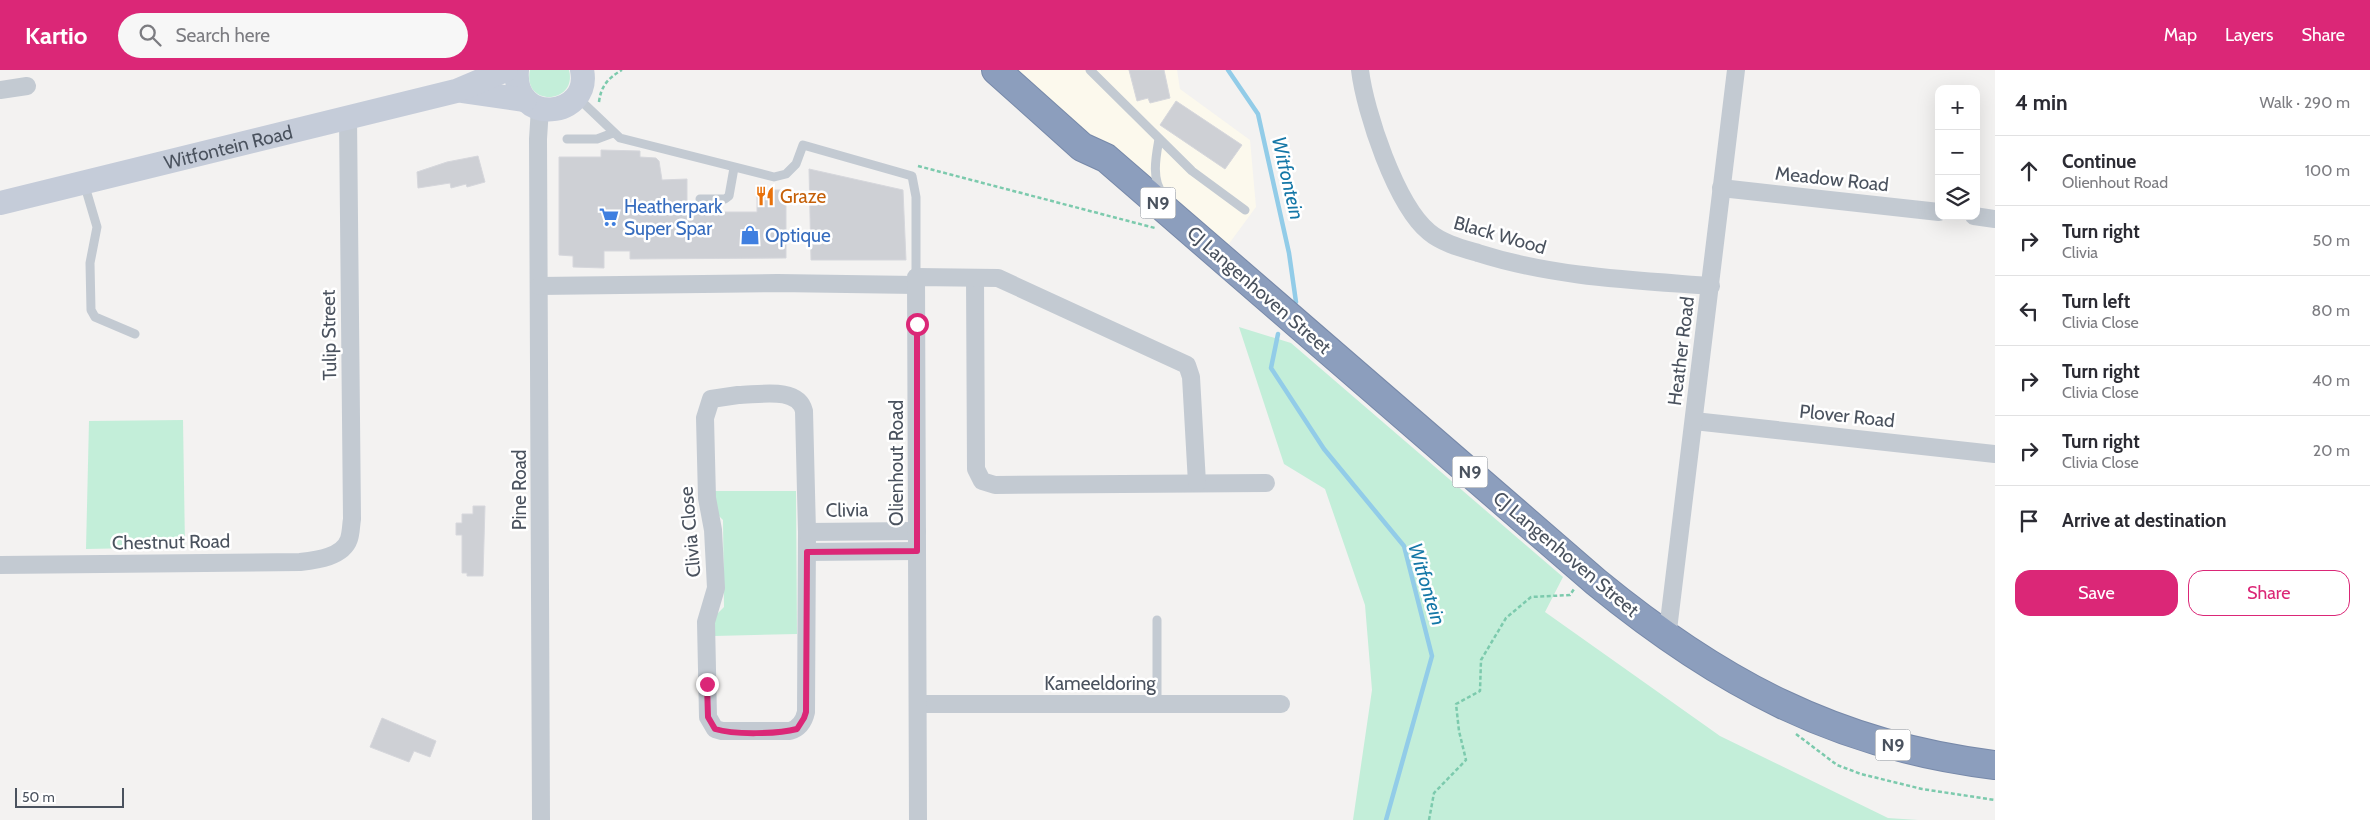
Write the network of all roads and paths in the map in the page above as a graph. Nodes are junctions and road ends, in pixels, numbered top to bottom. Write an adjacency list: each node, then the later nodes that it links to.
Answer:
1 (506, 70): 12 (main road, Witfontein Road)
2 (517, 70): 13 (main road)
3 (622, 70): 14 (path)
4 (996, 70): 19 (highway, CJ Langenhoven Street / N9)
5 (1017, 70): 19 (highway, CJ Langenhoven Street / N9)
6 (1090, 70): 17 (lane)
7 (1360, 70): 35 (street, Black Wood)
8 (1736, 70): 23 (street, Heather Road)
9 (585, 80): 13 (main road, Witfontein Road); 16 (lane)
10 (27, 86): 11 (street)
11 (0, 90)
12 (456, 91): 13 (main road, Witfontein Road); 15 (main road, Witfontein Road)
13 (533, 104): 34 (street, Pine Road)
14 (599, 104)
15 (348, 117): 22 (main road, Witfontein Road); 43 (street, Tulip Street)
16 (613, 133): 18 (lane); 21 (lane)
17 (1159, 139): 26 (lane); 31 (lane)
18 (566, 140)
19 (1106, 158): 31 (highway, CJ Langenhoven Street / N9)
20 (913, 165): 30 (path)
21 (734, 168): 24 (lane); 33 (lane)
22 (84, 182): 25 (main road, Witfontein Road); 36 (lane)
23 (1721, 188): 27 (street, Meadow Road); 35 (street, Heather Road)
24 (700, 199)
25 (0, 203)
26 (1245, 210)
27 (1935, 212)
28 (1980, 217): 29 (street)
29 (1995, 219)
30 (1157, 228)
31 (1210, 248): 49 (highway, CJ Langenhoven Street / N9)
32 (975, 278): 33 (street); 39 (street); 39 (street)
33 (916, 281): 34 (street); 41 (street, Olienhout Road)
34 (539, 286): 54 (street, Pine Road)
35 (1711, 286): 37 (street, Heather Road)
36 (135, 334)
37 (1694, 421): 38 (street, Plover Road); 49 (street, Heather Road)
38 (1995, 454)
39 (1197, 483): 40 (street)
40 (1266, 483)
41 (917, 531): 42 (street, Clivia); 44 (street, Olienhout Road)
42 (807, 532): 45 (street, Clivia Close); 45 (street, Clivia Close)
43 (341, 551): 46 (street, Chestnut Road)
44 (917, 551): 45 (street); 50 (street, Olienhout Road)
45 (807, 552)
46 (0, 565)
47 (1575, 589): 56 (path)
48 (1157, 620): 51 (lane)
49 (1667, 638): 53 (highway, CJ Langenhoven Street / N9)
50 (919, 704): 51 (street, Kameeldoring); 55 (street, Olienhout Road)
51 (1157, 704): 52 (street, Kameeldoring)
52 (1281, 704)
53 (1995, 765)
54 (541, 820)
55 (918, 820)
56 (1429, 820)

